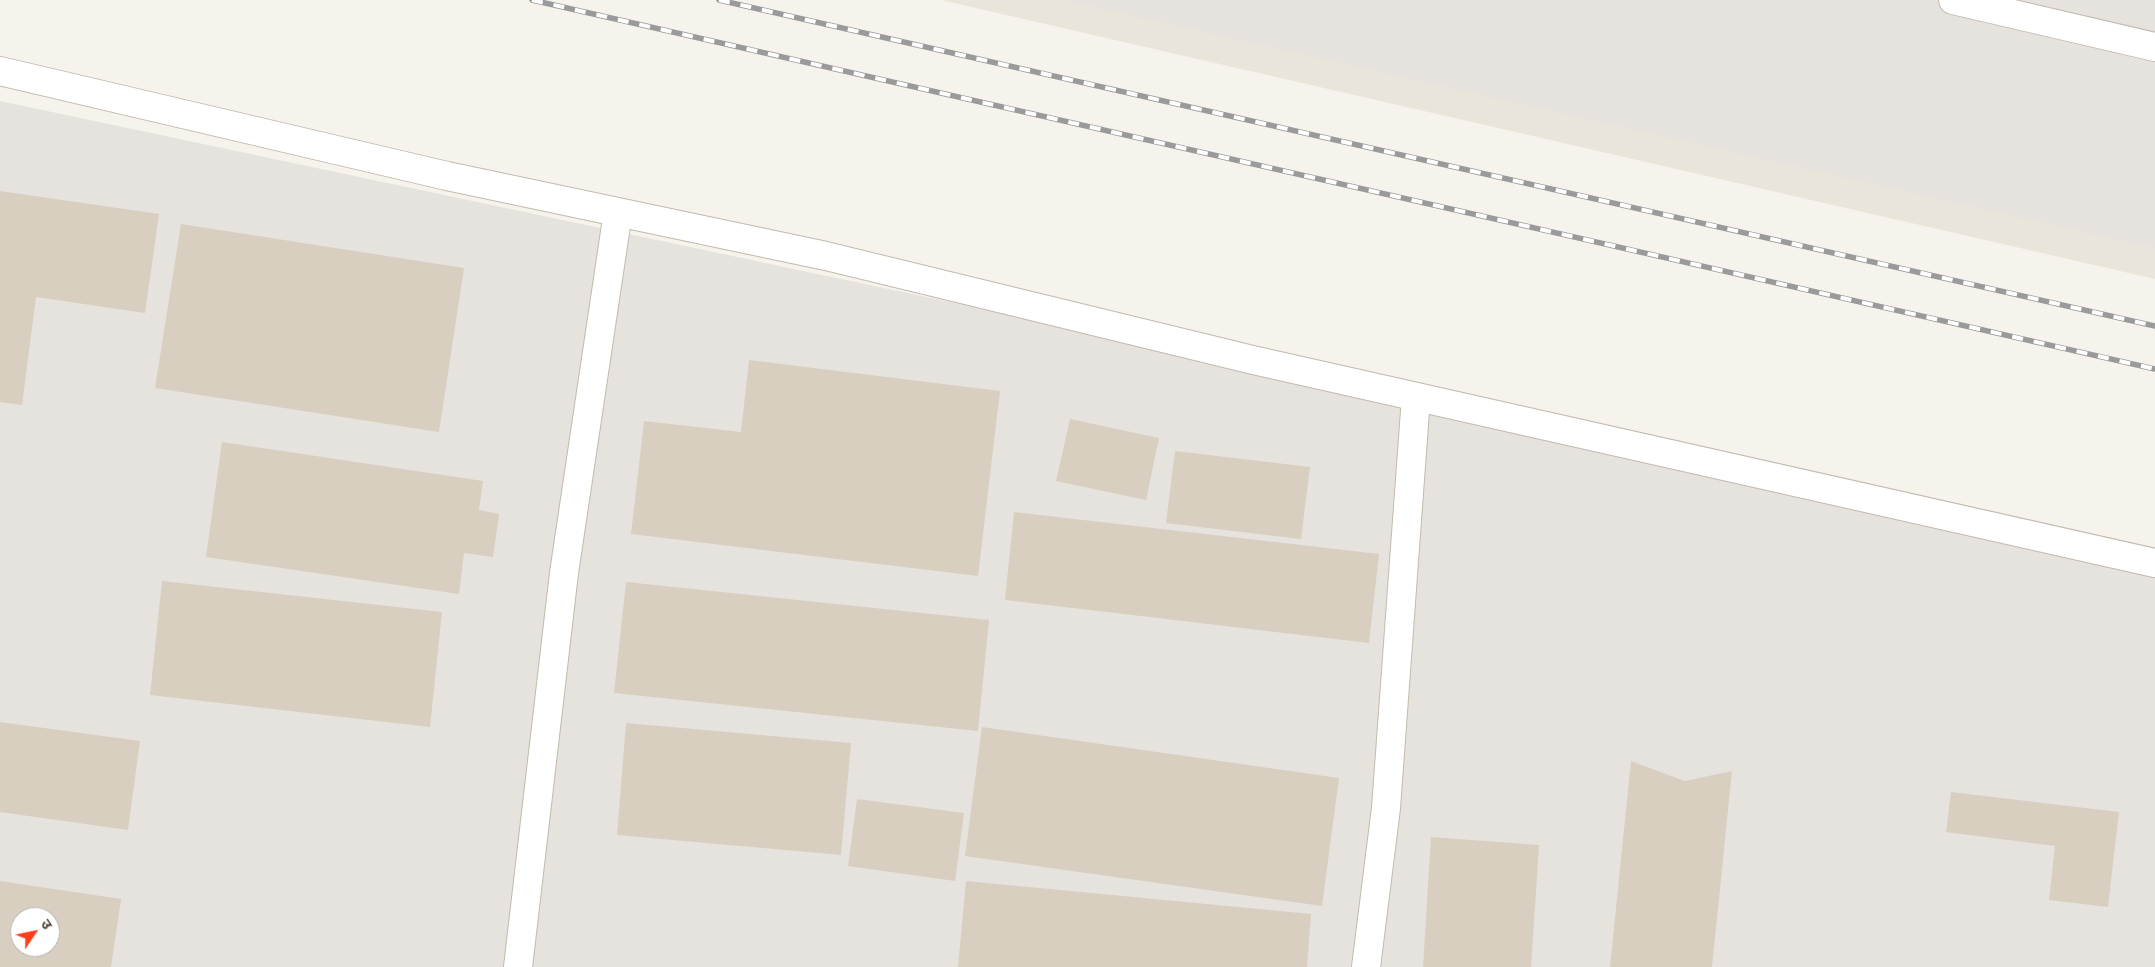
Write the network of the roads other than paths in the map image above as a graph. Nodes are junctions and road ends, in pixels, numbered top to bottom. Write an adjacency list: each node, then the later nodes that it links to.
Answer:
1 (1953, 0): 2 (street)
2 (2155, 47)
3 (0, 71): 4 (street)
4 (618, 212): 5 (street); 7 (street)
5 (1416, 397): 6 (street); 8 (street)
6 (2155, 563)
7 (518, 967)
8 (1366, 967)

